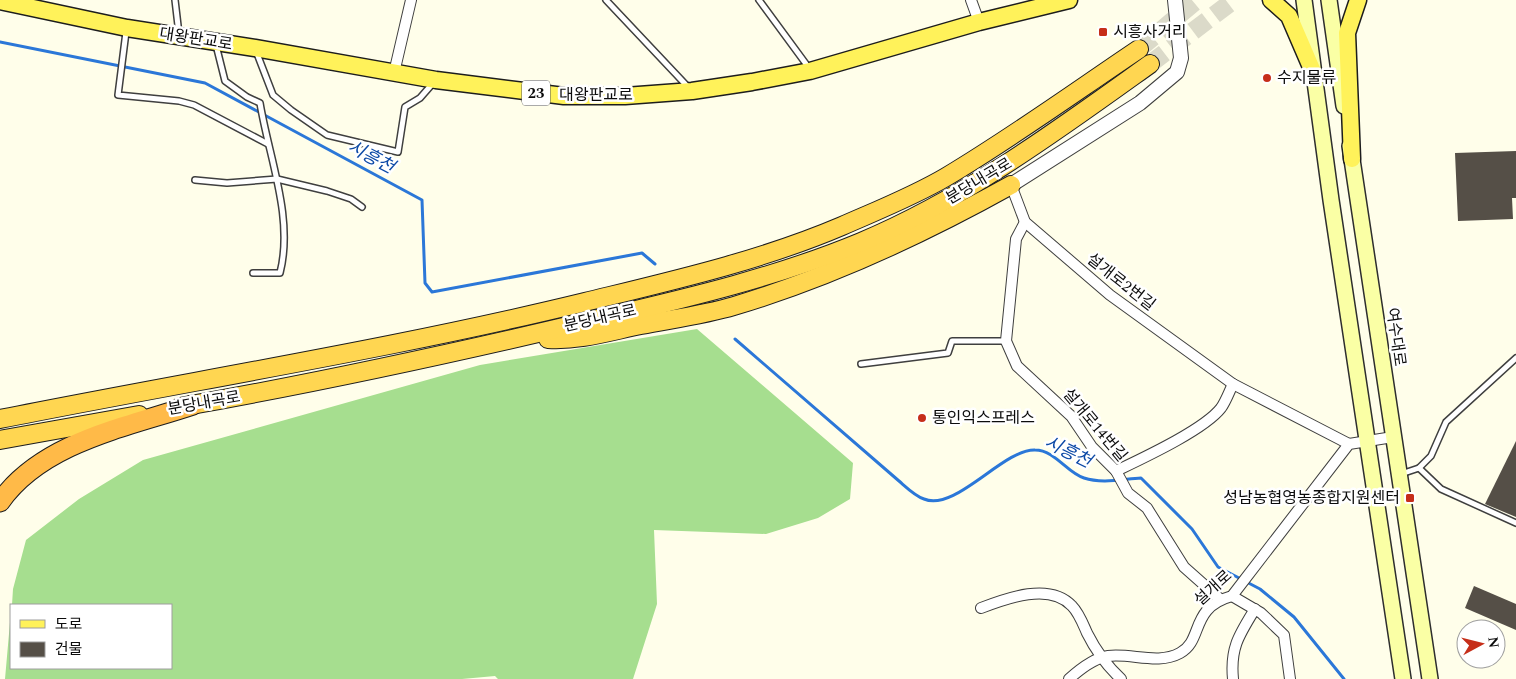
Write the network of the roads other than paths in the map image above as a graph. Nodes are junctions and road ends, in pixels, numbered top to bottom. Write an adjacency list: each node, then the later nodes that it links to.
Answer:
1 (175, 0): 15 (lane)
2 (411, 0): 21 (street)
3 (606, 0): 24 (lane)
4 (759, 0): 20 (lane)
5 (971, 0): 13 (street)
6 (1069, 0): 13 (main road, 대왕판교로 / 23)
7 (1175, 0): 29 (street)
8 (1271, 0): 22 (main road)
9 (1304, 0): 22 (main road)
10 (1329, 0): 26 (main road, 여수대로)
11 (1358, 0): 26 (main road)
12 (0, 1): 14 (main road, 대왕판교로 / 23)
13 (979, 22): 20 (main road, 대왕판교로 / 23)
14 (127, 28): 15 (main road, 대왕판교로 / 23); 25 (lane)
15 (180, 37): 16 (main road, 대왕판교로 / 23)
16 (215, 42): 17 (main road, 대왕판교로 / 23); 25 (lane)
17 (255, 48): 21 (main road, 대왕판교로 / 23); 23 (lane)
18 (1139, 49): 39 (highway, 분당내곡로)
19 (1150, 64): 33 (highway, 분당내곡로)
20 (810, 71): 24 (main road, 대왕판교로 / 23)
21 (394, 73): 23 (main road, 대왕판교로 / 23)
22 (1314, 74): 42 (main road)
23 (436, 80): 24 (main road, 대왕판교로 / 23)
24 (692, 91)
25 (268, 144): 27 (lane)
26 (1352, 159): 40 (main road, 여수대로)
27 (277, 179): 28 (lane); 30 (lane); 32 (lane)
28 (195, 180)
29 (1011, 185): 31 (street, 설개로2번길); 33 (highway)
30 (362, 207)
31 (1026, 222): 34 (street, 설개로14번길); 37 (street, 설개로2번길)
32 (253, 273)
33 (519, 337): 38 (highway, 분당내곡로)
34 (1006, 340): 36 (lane); 45 (street, 설개로14번길)
35 (1516, 358): 44 (lane)
36 (861, 364)
37 (1232, 384): 43 (street, 설개로2번길); 45 (street)
38 (193, 405): 41 (highway, 분당내곡로); 47 (highway)
39 (0, 419)
40 (1393, 437): 42 (street); 46 (main road, 여수대로)
41 (0, 440)
42 (1367, 441): 43 (street); 58 (main road)
43 (1350, 444): 49 (street, 설개로)
44 (1418, 468): 46 (lane); 48 (lane)
45 (1116, 472): 50 (street, 설개로14번길)
46 (1399, 475): 59 (main road, 여수대로)
47 (0, 502)
48 (1516, 523)
49 (1232, 596): 50 (street, 설개로); 52 (street)
50 (1220, 599): 53 (street, 설개로)
51 (981, 608): 53 (street)
52 (1254, 609): 56 (street); 57 (street)
53 (1101, 658): 54 (street, 설개로); 55 (street)
54 (1069, 679)
55 (1121, 679)
56 (1234, 679)
57 (1290, 679)
58 (1404, 679)
59 (1430, 679)

